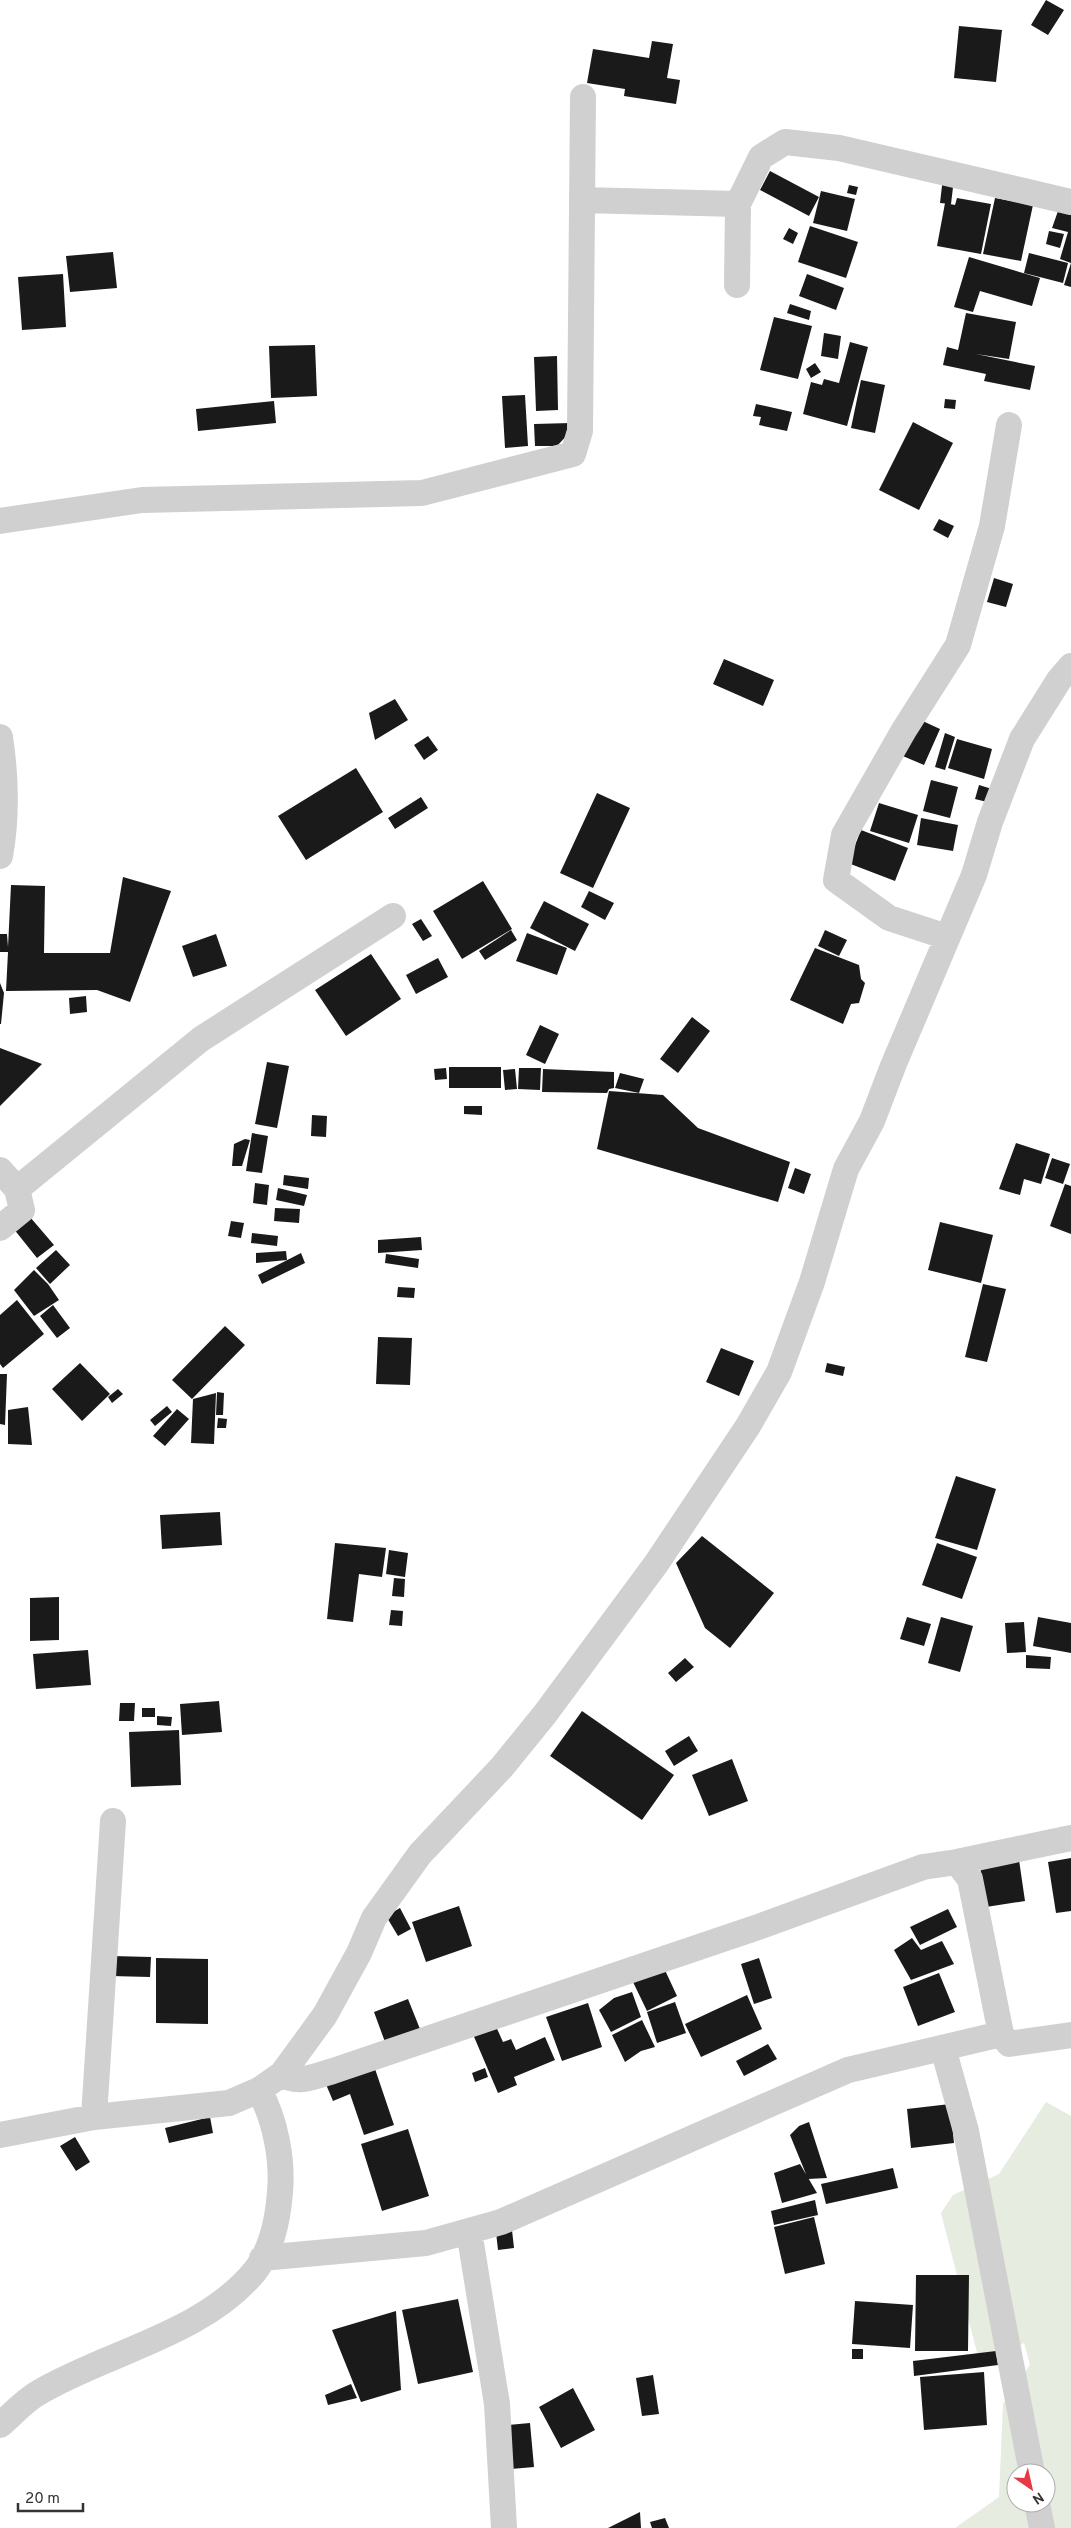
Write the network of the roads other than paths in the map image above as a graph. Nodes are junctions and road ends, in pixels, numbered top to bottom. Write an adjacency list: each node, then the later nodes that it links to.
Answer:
1 (582, 97): 2 (street)
2 (582, 200): 4 (street); 7 (street)
3 (1071, 202): 4 (street)
4 (738, 204): 5 (street)
5 (737, 285)
6 (1009, 425): 12 (street)
7 (0, 521)
8 (1071, 666): 12 (street)
9 (0, 737): 10 (street)
10 (0, 856)
11 (393, 916): 13 (street)
12 (947, 938): 21 (street)
13 (8, 1180): 14 (street)
14 (0, 1228)
15 (113, 1822): 23 (street)
16 (1071, 1838): 17 (street)
17 (958, 1862): 18 (street); 21 (street)
18 (1001, 2034): 19 (street); 20 (street)
19 (1071, 2035)
20 (942, 2048): 25 (street); 28 (street)
21 (282, 2074): 22 (street)
22 (259, 2090): 23 (street); 26 (street)
23 (94, 2117): 24 (street)
24 (0, 2135)
25 (470, 2231): 26 (street); 30 (street)
26 (262, 2258): 27 (street)
27 (0, 2425)
28 (1030, 2463)
29 (1039, 2513): 31 (street)
30 (504, 2528)
31 (1042, 2528)

